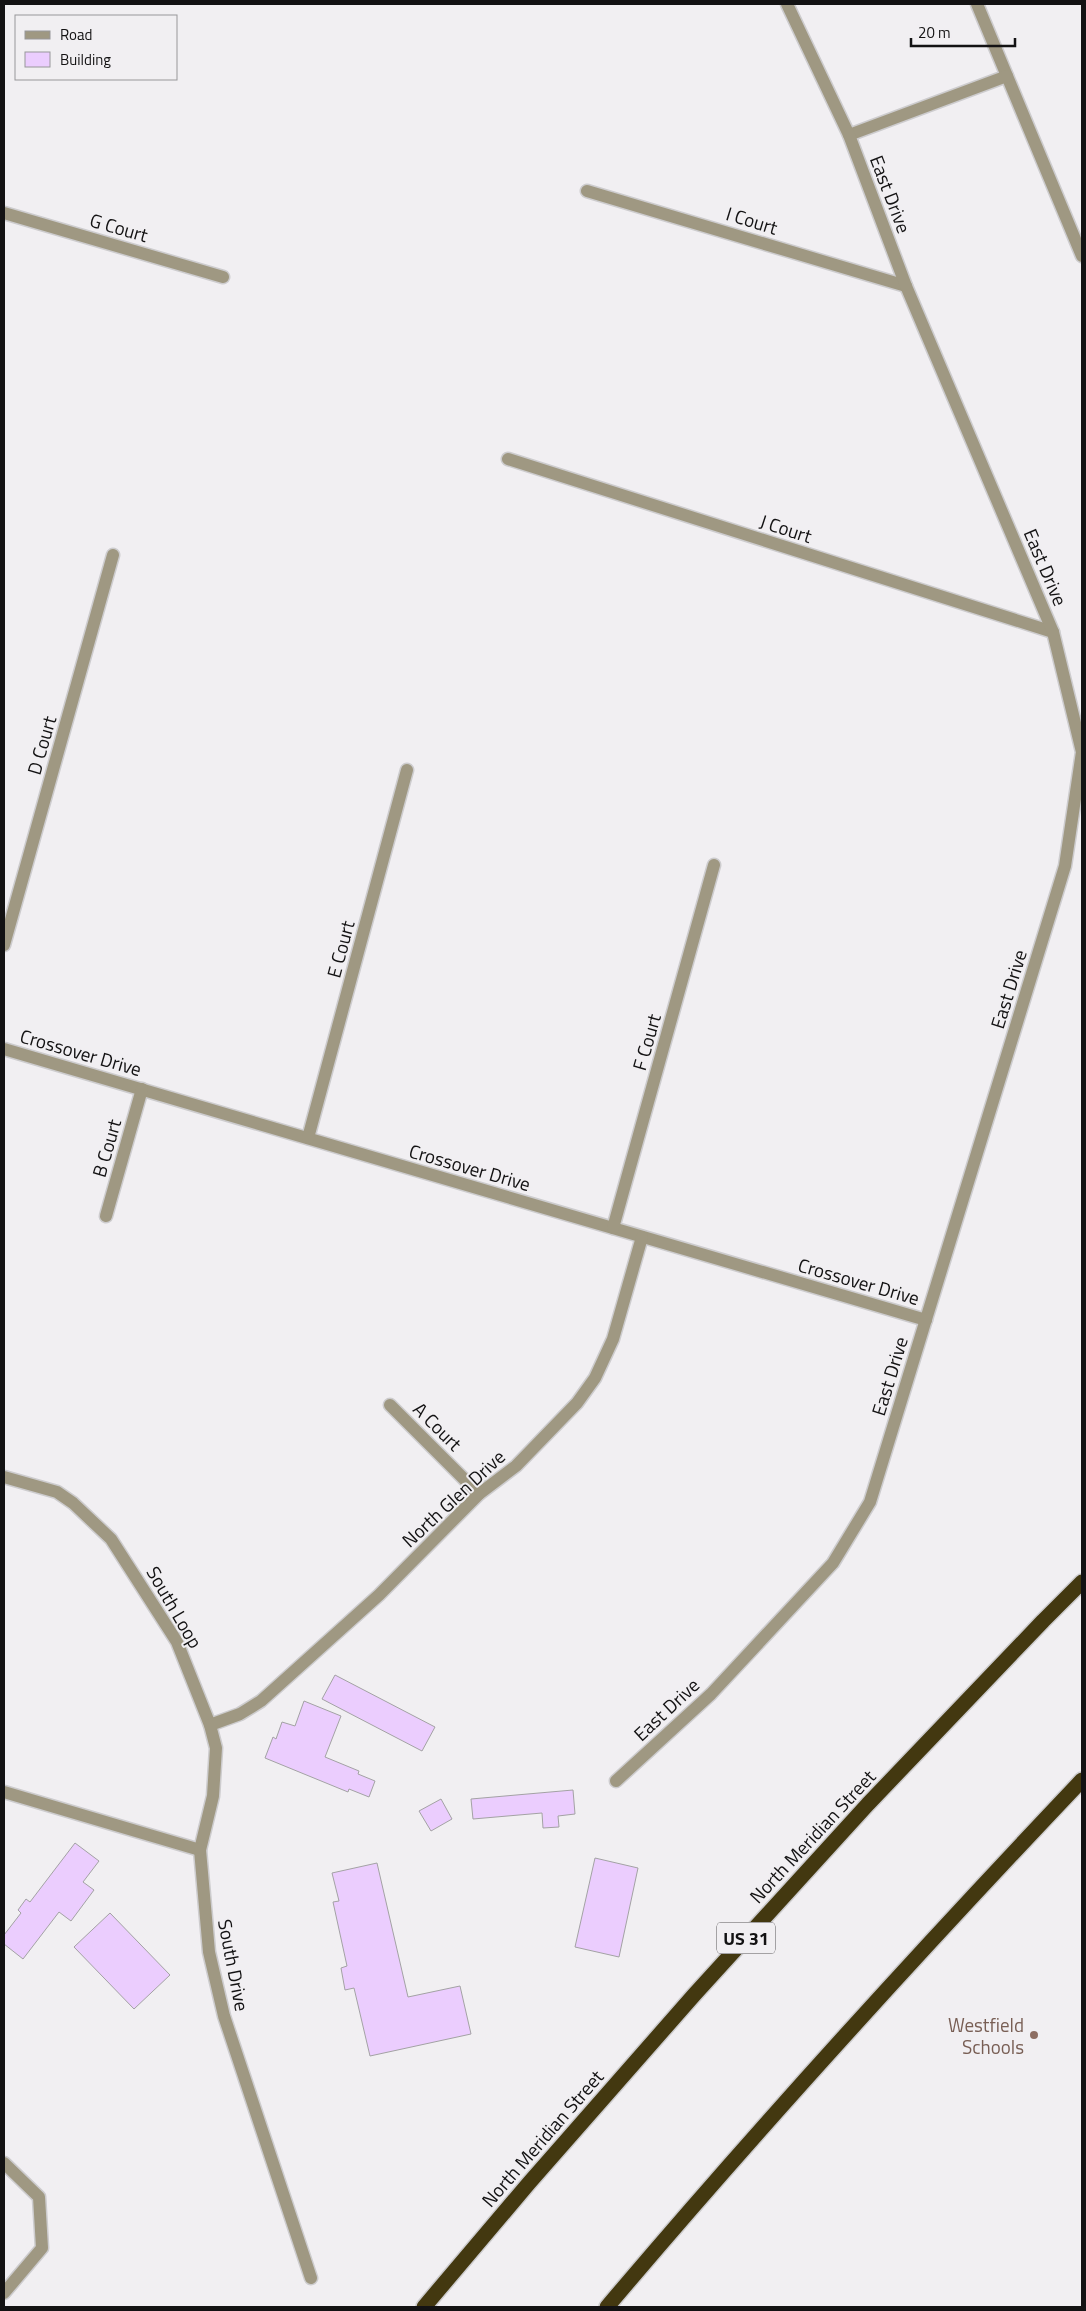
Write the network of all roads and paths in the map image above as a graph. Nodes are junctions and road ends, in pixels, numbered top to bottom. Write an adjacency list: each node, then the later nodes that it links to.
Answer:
1 (787, 4): 4 (street, East Drive)
2 (977, 4): 3 (street)
3 (1007, 76): 4 (street); 7 (street)
4 (849, 135): 9 (street, East Drive)
5 (587, 190): 9 (street, I Court)
6 (4, 213): 8 (street, G Court)
7 (1082, 256)
8 (223, 277)
9 (906, 286): 12 (street, East Drive)
10 (508, 459): 12 (street, J Court)
11 (114, 555): 15 (street, D Court)
12 (1053, 632): 22 (street, East Drive)
13 (408, 770): 18 (street, E Court)
14 (714, 865): 20 (street, F Court)
15 (4, 945)
16 (4, 1049): 17 (street, Crossover Drive)
17 (142, 1089): 18 (street, Crossover Drive); 19 (street, B Court)
18 (308, 1138): 20 (street, Crossover Drive)
19 (106, 1216)
20 (613, 1228): 21 (street, Crossover Drive)
21 (642, 1237): 22 (street, Crossover Drive); 25 (street, North Glen Drive)
22 (926, 1320): 29 (street, East Drive)
23 (390, 1405): 25 (street, A Court)
24 (4, 1477): 27 (street, South Loop)
25 (479, 1494): 27 (street, North Glen Drive)
26 (1082, 1582): 35 (highway, North Meridian Street / US 31)
27 (210, 1725): 31 (street, South Loop)
28 (1082, 1780): 36 (highway)
29 (616, 1781)
30 (4, 1792): 31 (street)
31 (200, 1850): 33 (street, South Drive)
32 (4, 2163): 34 (street)
33 (311, 2278)
34 (4, 2293)
35 (424, 2307)
36 (607, 2307)

